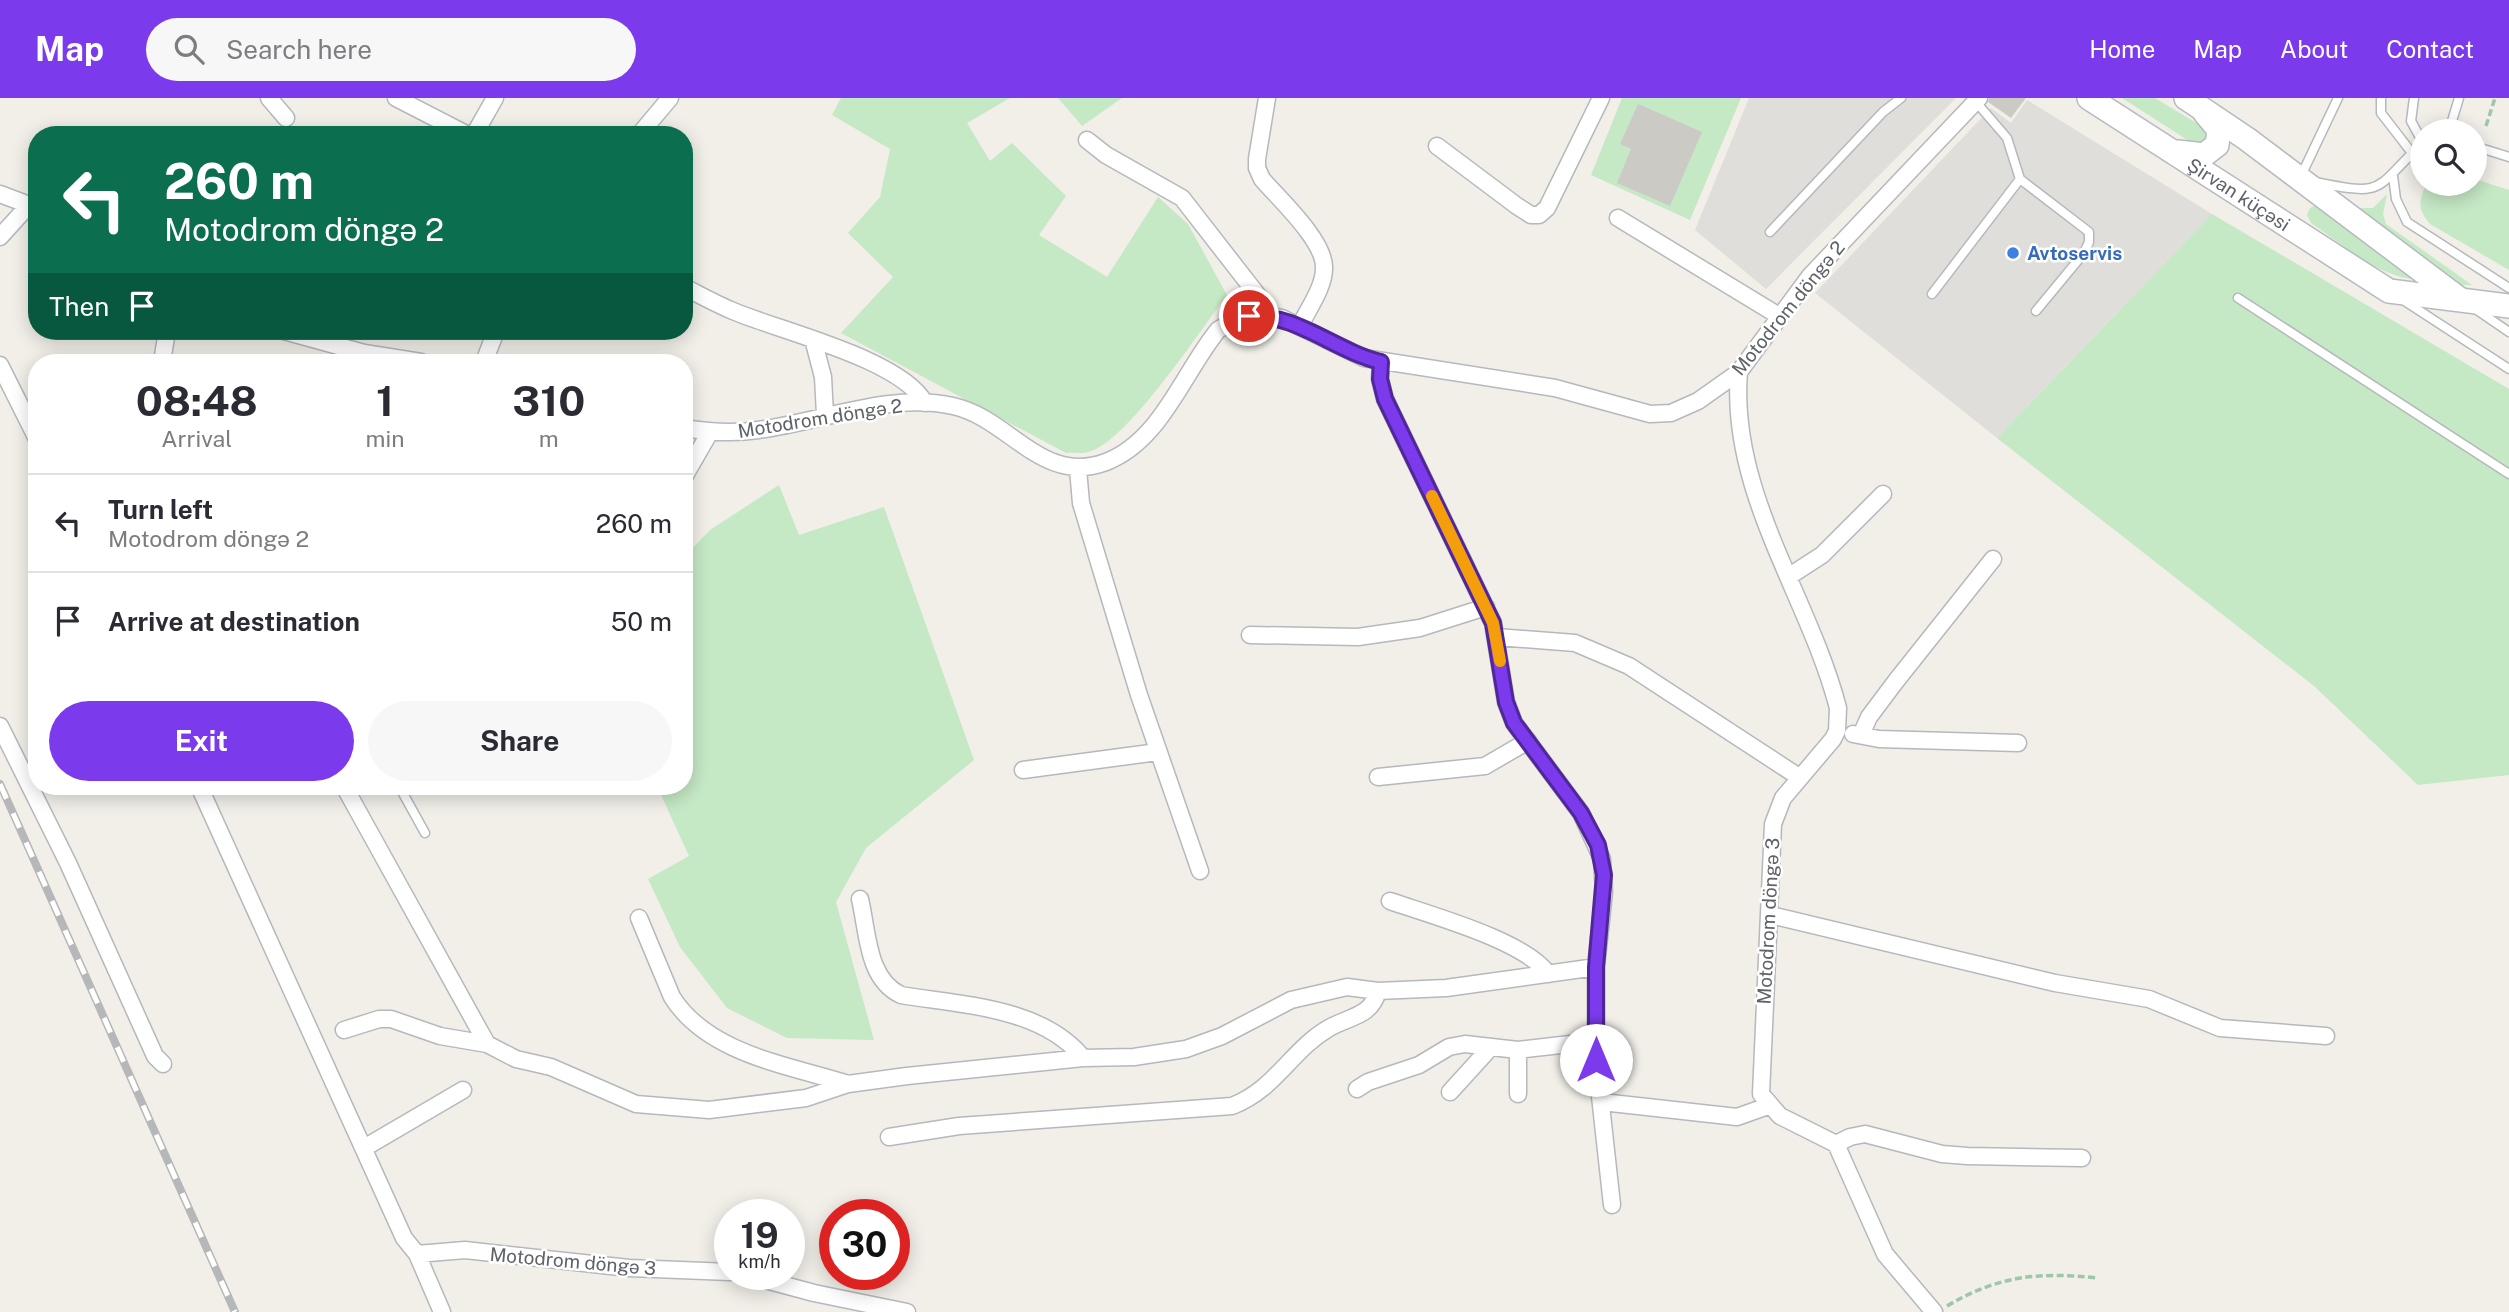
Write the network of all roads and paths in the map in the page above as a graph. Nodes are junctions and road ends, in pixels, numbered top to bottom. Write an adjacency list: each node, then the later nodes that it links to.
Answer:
1 (269, 98): 17 (street)
2 (396, 98): 21 (street)
3 (495, 98): 22 (street)
4 (670, 98): 23 (street)
5 (1267, 98): 51 (street)
6 (1601, 98): 25 (street)
7 (1884, 98): 14 (lane)
8 (2089, 98): 27 (main road, Şirvan küçəsi)
9 (2338, 98): 33 (lane)
10 (2381, 98): 28 (lane)
11 (2414, 98): 18 (lane)
12 (2459, 98): 19 (lane)
13 (2495, 98): 20 (path)
14 (1897, 100): 39 (lane)
15 (1977, 100): 34 (lane); 50 (street, Motodrom döngə 2)
16 (2192, 102): 27 (main road); 33 (main road)
17 (286, 118)
18 (2411, 119)
19 (2453, 119)
20 (2487, 123)
21 (450, 126)
22 (479, 126)
23 (647, 126)
24 (1087, 140): 49 (street)
25 (1437, 146)
26 (2509, 146): 31 (lane)
27 (2171, 150): 42 (main road, Şirvan küçəsi)
28 (2410, 150)
29 (2487, 150): 31 (lane)
30 (2410, 155): 32 (lane)
31 (2507, 156)
32 (2393, 176): 33 (lane); 41 (lane)
33 (2300, 178): 46 (main road)
34 (2020, 179): 44 (lane); 48 (lane)
35 (0, 194): 36 (street)
36 (28, 204)
37 (28, 211): 40 (street)
38 (1618, 218): 50 (street)
39 (1770, 232)
40 (0, 237)
41 (2509, 288)
42 (2389, 291): 46 (main road); 58 (lane)
43 (693, 292): 53 (street)
44 (1932, 294)
45 (2238, 298): 67 (lane)
46 (2458, 298): 47 (main road); 52 (lane)
47 (2509, 306)
48 (2036, 311)
49 (1266, 315): 51 (street, Motodrom döngə 2); 66 (street, Motodrom döngə 2)
50 (1779, 316): 59 (street, Motodrom döngə 2)
51 (1300, 326): 56 (street, Motodrom döngə 2)
52 (2509, 332)
53 (813, 339): 60 (street); 61 (street)
54 (317, 340): 55 (street)
55 (370, 354)
56 (1381, 362): 59 (street, Motodrom döngə 2); 71 (street)
57 (0, 365): 62 (street)
58 (2509, 369)
59 (1739, 372): 70 (street)
60 (925, 403): 61 (street, Motodrom döngə 2); 66 (street, Motodrom döngə 2)
61 (825, 415): 64 (street, Motodrom döngə 2)
62 (28, 421)
63 (693, 429): 64 (street, Motodrom döngə 2)
64 (710, 432): 65 (street)
65 (693, 461)
66 (1078, 468): 79 (street)
67 (2509, 474)
68 (1883, 494): 70 (street)
69 (1993, 559): 76 (street)
70 (1788, 577): 75 (street)
71 (1486, 607): 72 (street); 73 (street)
72 (1250, 635)
73 (1497, 637): 77 (street); 81 (street)
74 (0, 726): 83 (street)
75 (1838, 731): 76 (street); 81 (street, Motodrom döngə 3)
76 (1861, 736): 78 (street)
77 (1528, 741): 82 (street); 94 (street)
78 (2018, 743)
79 (1158, 752): 80 (street); 89 (street)
80 (1023, 770)
81 (1799, 776): 92 (street, Motodrom döngə 3)
82 (1378, 778)
83 (28, 782)
84 (34, 795): 104 (street)
85 (203, 795): 114 (street)
86 (349, 795): 100 (street)
87 (404, 795): 88 (lane)
88 (425, 833)
89 (1200, 871)
90 (860, 899): 103 (street)
91 (1390, 901): 95 (street)
92 (1771, 915): 98 (street); 111 (street, Motodrom döngə 3)
93 (639, 918): 105 (street)
94 (1596, 967): 95 (street); 99 (street)
95 (1548, 974): 96 (street)
96 (1378, 991): 103 (street); 112 (street)
97 (344, 1030): 100 (street)
98 (2326, 1036)
99 (1596, 1041): 102 (street); 110 (street)
100 (487, 1044): 105 (street)
101 (1490, 1048): 102 (street); 106 (street); 108 (street)
102 (1518, 1050): 109 (street)
103 (1083, 1058): 105 (street)
104 (163, 1064)
105 (848, 1084)
106 (1357, 1088)
107 (463, 1090): 114 (street)
108 (1450, 1092)
109 (1518, 1094)
110 (1602, 1102): 111 (street); 116 (street)
111 (1768, 1106): 113 (street)
112 (889, 1137)
113 (1836, 1144): 115 (street); 123 (street)
114 (364, 1148): 117 (street)
115 (2082, 1158)
116 (1612, 1205)
117 (417, 1254): 118 (street, Motodrom döngə 3); 121 (street)
118 (714, 1271)
119 (2098, 1278): 123 (path)
120 (803, 1290): 122 (street)
121 (442, 1312)
122 (907, 1312)
123 (1935, 1312)

